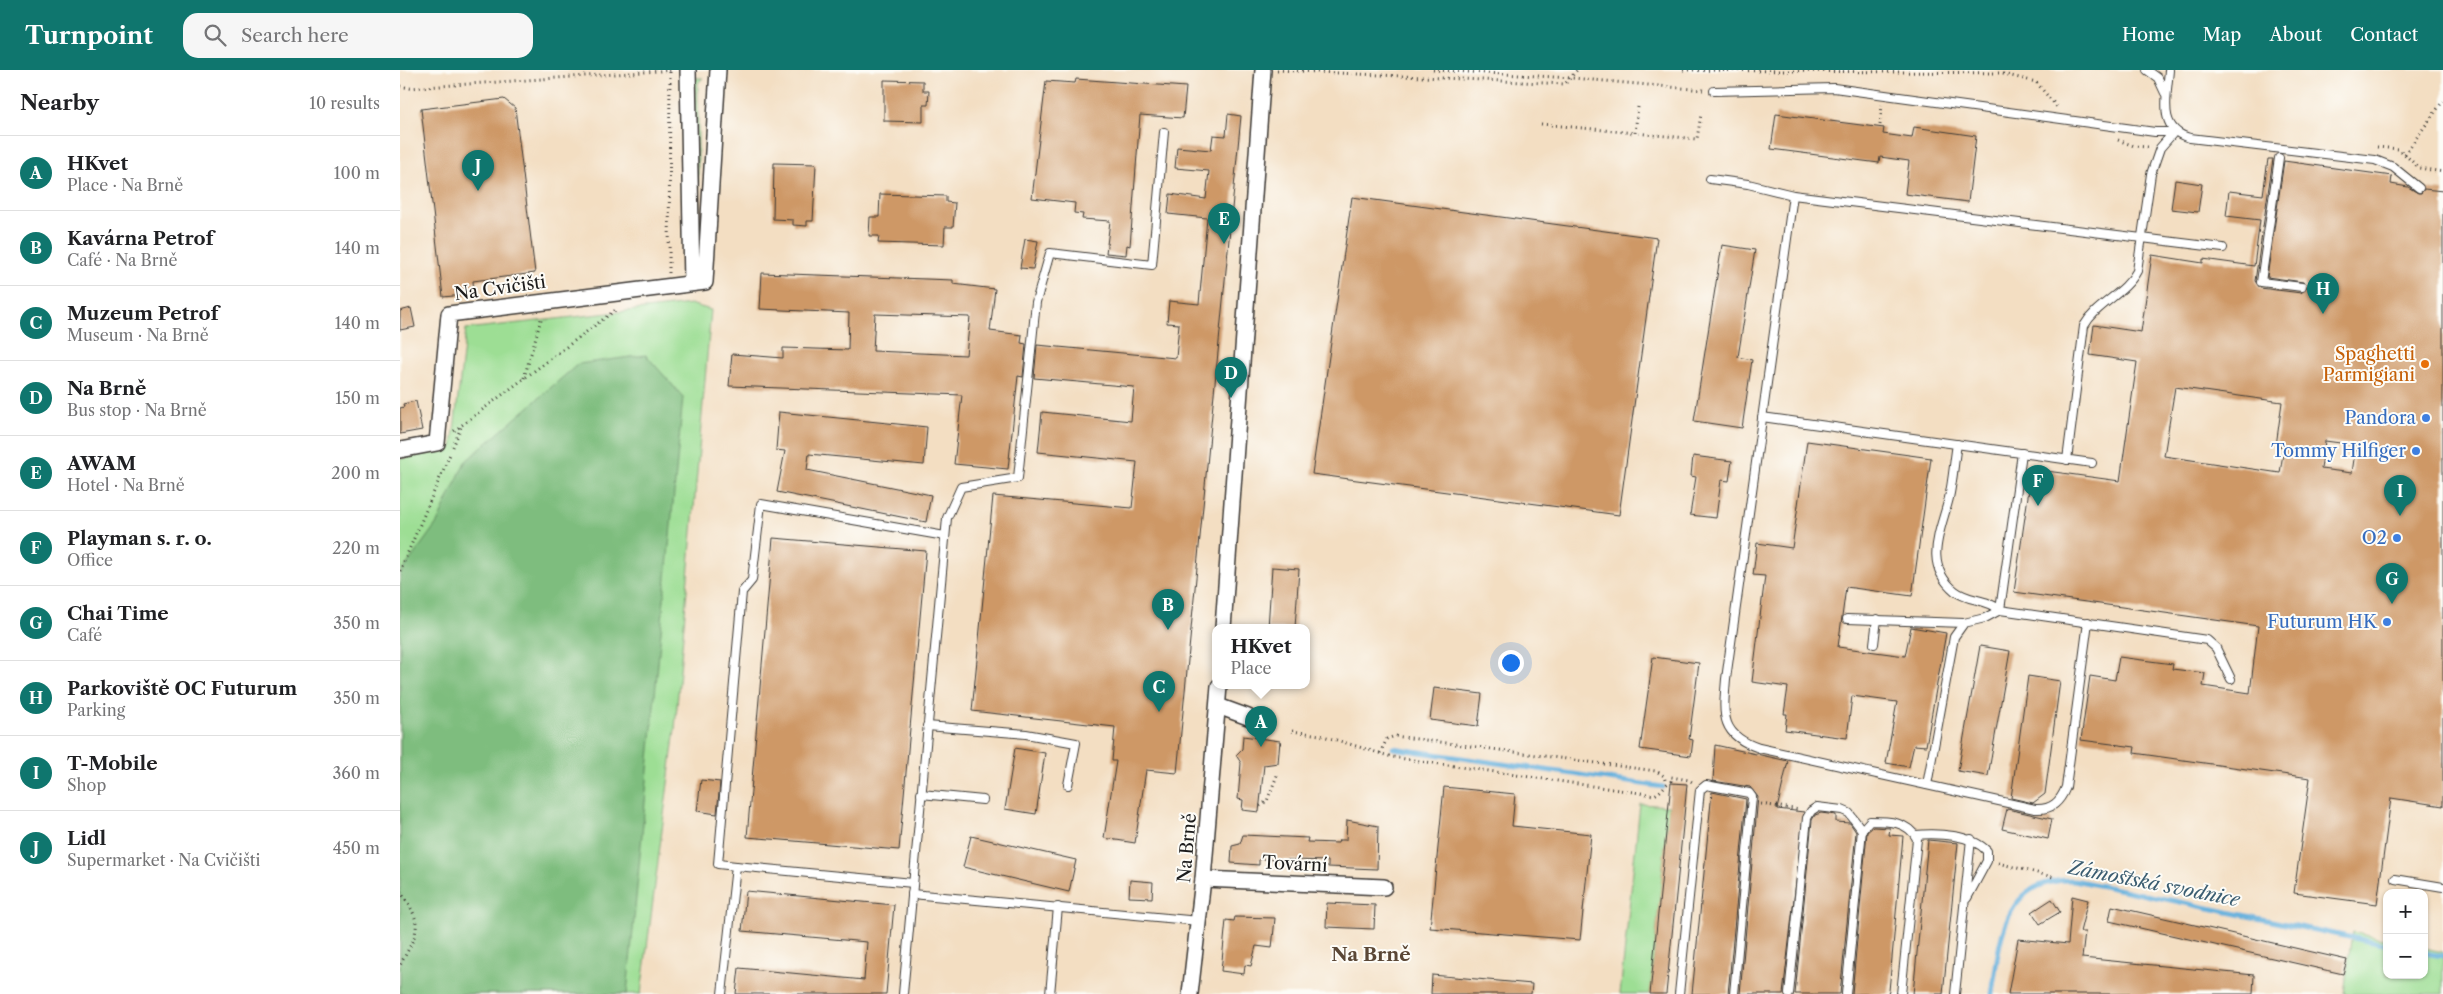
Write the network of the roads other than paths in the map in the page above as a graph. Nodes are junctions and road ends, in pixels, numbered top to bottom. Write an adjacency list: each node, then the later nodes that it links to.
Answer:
1 (688, 70): 16 (street)
2 (718, 70): 16 (street)
3 (1262, 70): 30 (street)
4 (2147, 70): 7 (lane)
5 (2169, 70): 7 (lane)
6 (1714, 91): 9 (lane)
7 (2166, 96): 9 (lane)
8 (1164, 132): 24 (lane)
9 (2174, 132): 12 (lane); 14 (lane)
10 (2279, 158): 17 (lane)
11 (1710, 179): 13 (lane)
12 (2419, 188)
13 (1793, 195): 14 (lane); 18 (lane)
14 (2142, 238): 15 (lane); 22 (lane)
15 (2223, 248)
16 (692, 283): 20 (street, Na Cvičišti)
17 (2302, 287)
18 (1762, 417): 19 (lane); 38 (lane)
19 (1957, 444): 21 (lane); 25 (lane)
20 (400, 450)
21 (2022, 453): 22 (lane); 25 (lane)
22 (2067, 460): 23 (lane)
23 (2092, 463)
24 (945, 536): 36 (lane); 44 (lane)
25 (2000, 610): 28 (lane); 29 (lane)
26 (1847, 619): 27 (lane)
27 (1877, 619): 29 (lane); 31 (lane)
28 (2088, 622): 32 (lane); 38 (lane)
29 (1964, 623): 38 (lane)
30 (1223, 624)
31 (1874, 644)
32 (2231, 678)
33 (1219, 689): 34 (street, Na Brně)
34 (1218, 706): 35 (street); 45 (street, Na Brně)
35 (1248, 717)
36 (927, 726): 37 (lane); 39 (lane)
37 (1068, 785)
38 (1927, 785)
39 (921, 794): 40 (lane); 47 (lane)
40 (983, 800)
41 (1862, 830): 42 (lane); 60 (lane); 61 (lane)
42 (1915, 835): 43 (lane); 62 (lane)
43 (1971, 839): 51 (lane); 51 (lane)
44 (736, 866): 47 (lane); 54 (lane)
45 (1203, 879): 48 (street, Tovární); 53 (street, Na Brně)
46 (2396, 880): 49 (lane)
47 (913, 883): 50 (lane)
48 (1384, 887)
49 (2443, 888)
50 (912, 894): 52 (lane); 55 (lane)
51 (1965, 902): 63 (lane)
52 (1058, 907): 53 (lane); 56 (lane)
53 (1199, 920): 57 (street, Na Brně)
54 (722, 994)
55 (902, 994)
56 (1050, 994)
57 (1190, 994)
58 (1679, 994): 59 (lane)
59 (1734, 994)
60 (1789, 994)
61 (1846, 994)
62 (1901, 994)
63 (1955, 994)

